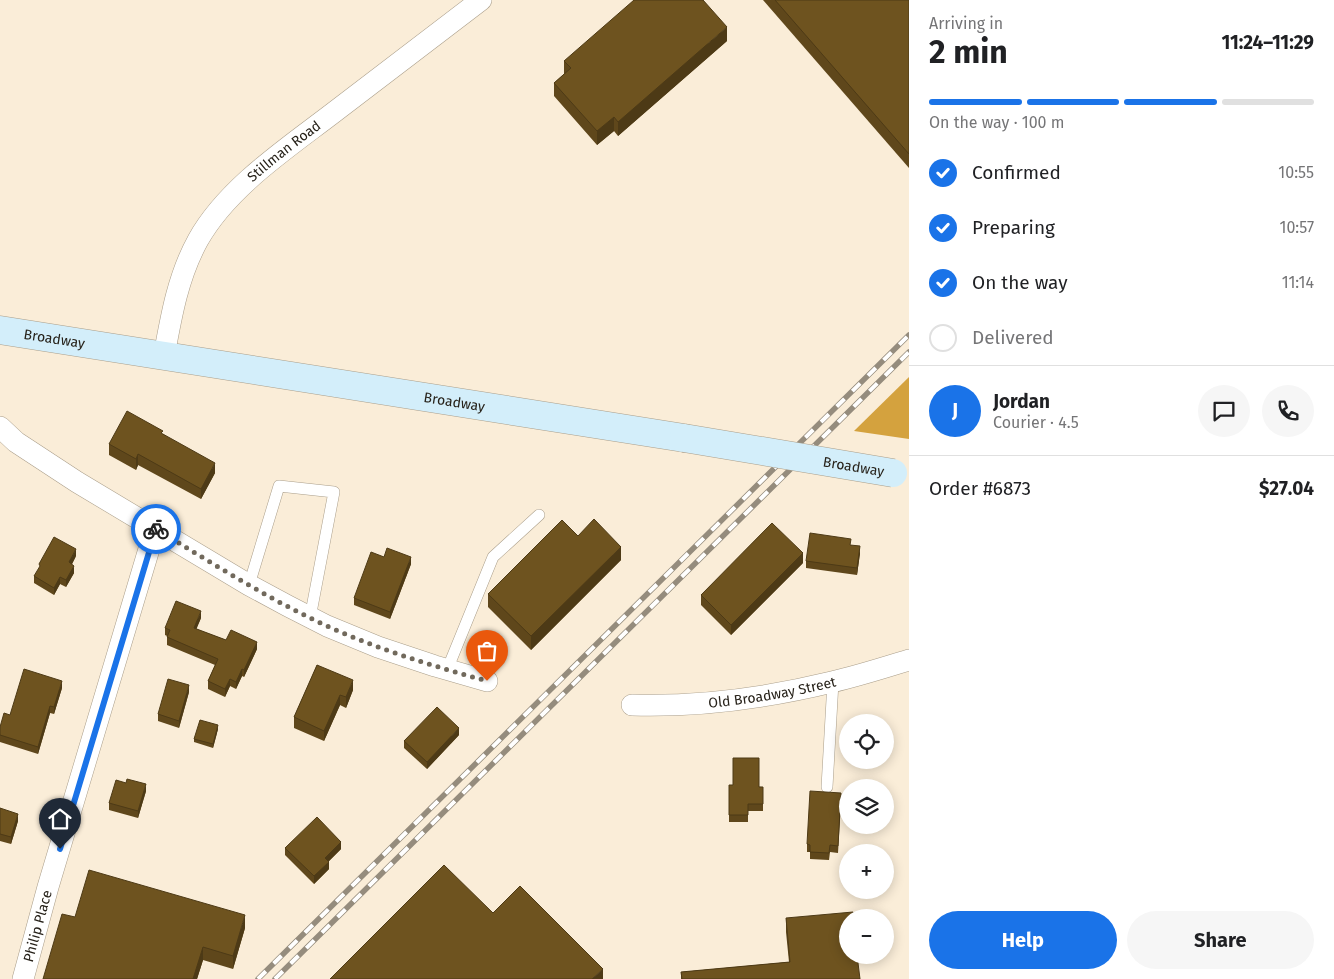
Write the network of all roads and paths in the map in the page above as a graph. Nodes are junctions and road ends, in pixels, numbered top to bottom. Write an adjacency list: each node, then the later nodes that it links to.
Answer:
1 (481, 0): 3 (street, Stillman Road)
2 (0, 330): 3 (main road, Broadway)
3 (164, 356): 5 (main road, Broadway, bridge)
4 (0, 427): 7 (street)
5 (901, 474)
6 (539, 515): 11 (lane)
7 (155, 529): 8 (street); 16 (street, Philip Place)
8 (249, 584): 9 (street); 9 (lane)
9 (310, 618): 11 (street)
10 (909, 660): 13 (street, Old Broadway Street)
11 (447, 670): 12 (street)
12 (487, 681)
13 (833, 682): 14 (street, Old Broadway Street); 15 (lane)
14 (632, 705)
15 (827, 787)
16 (23, 979)

